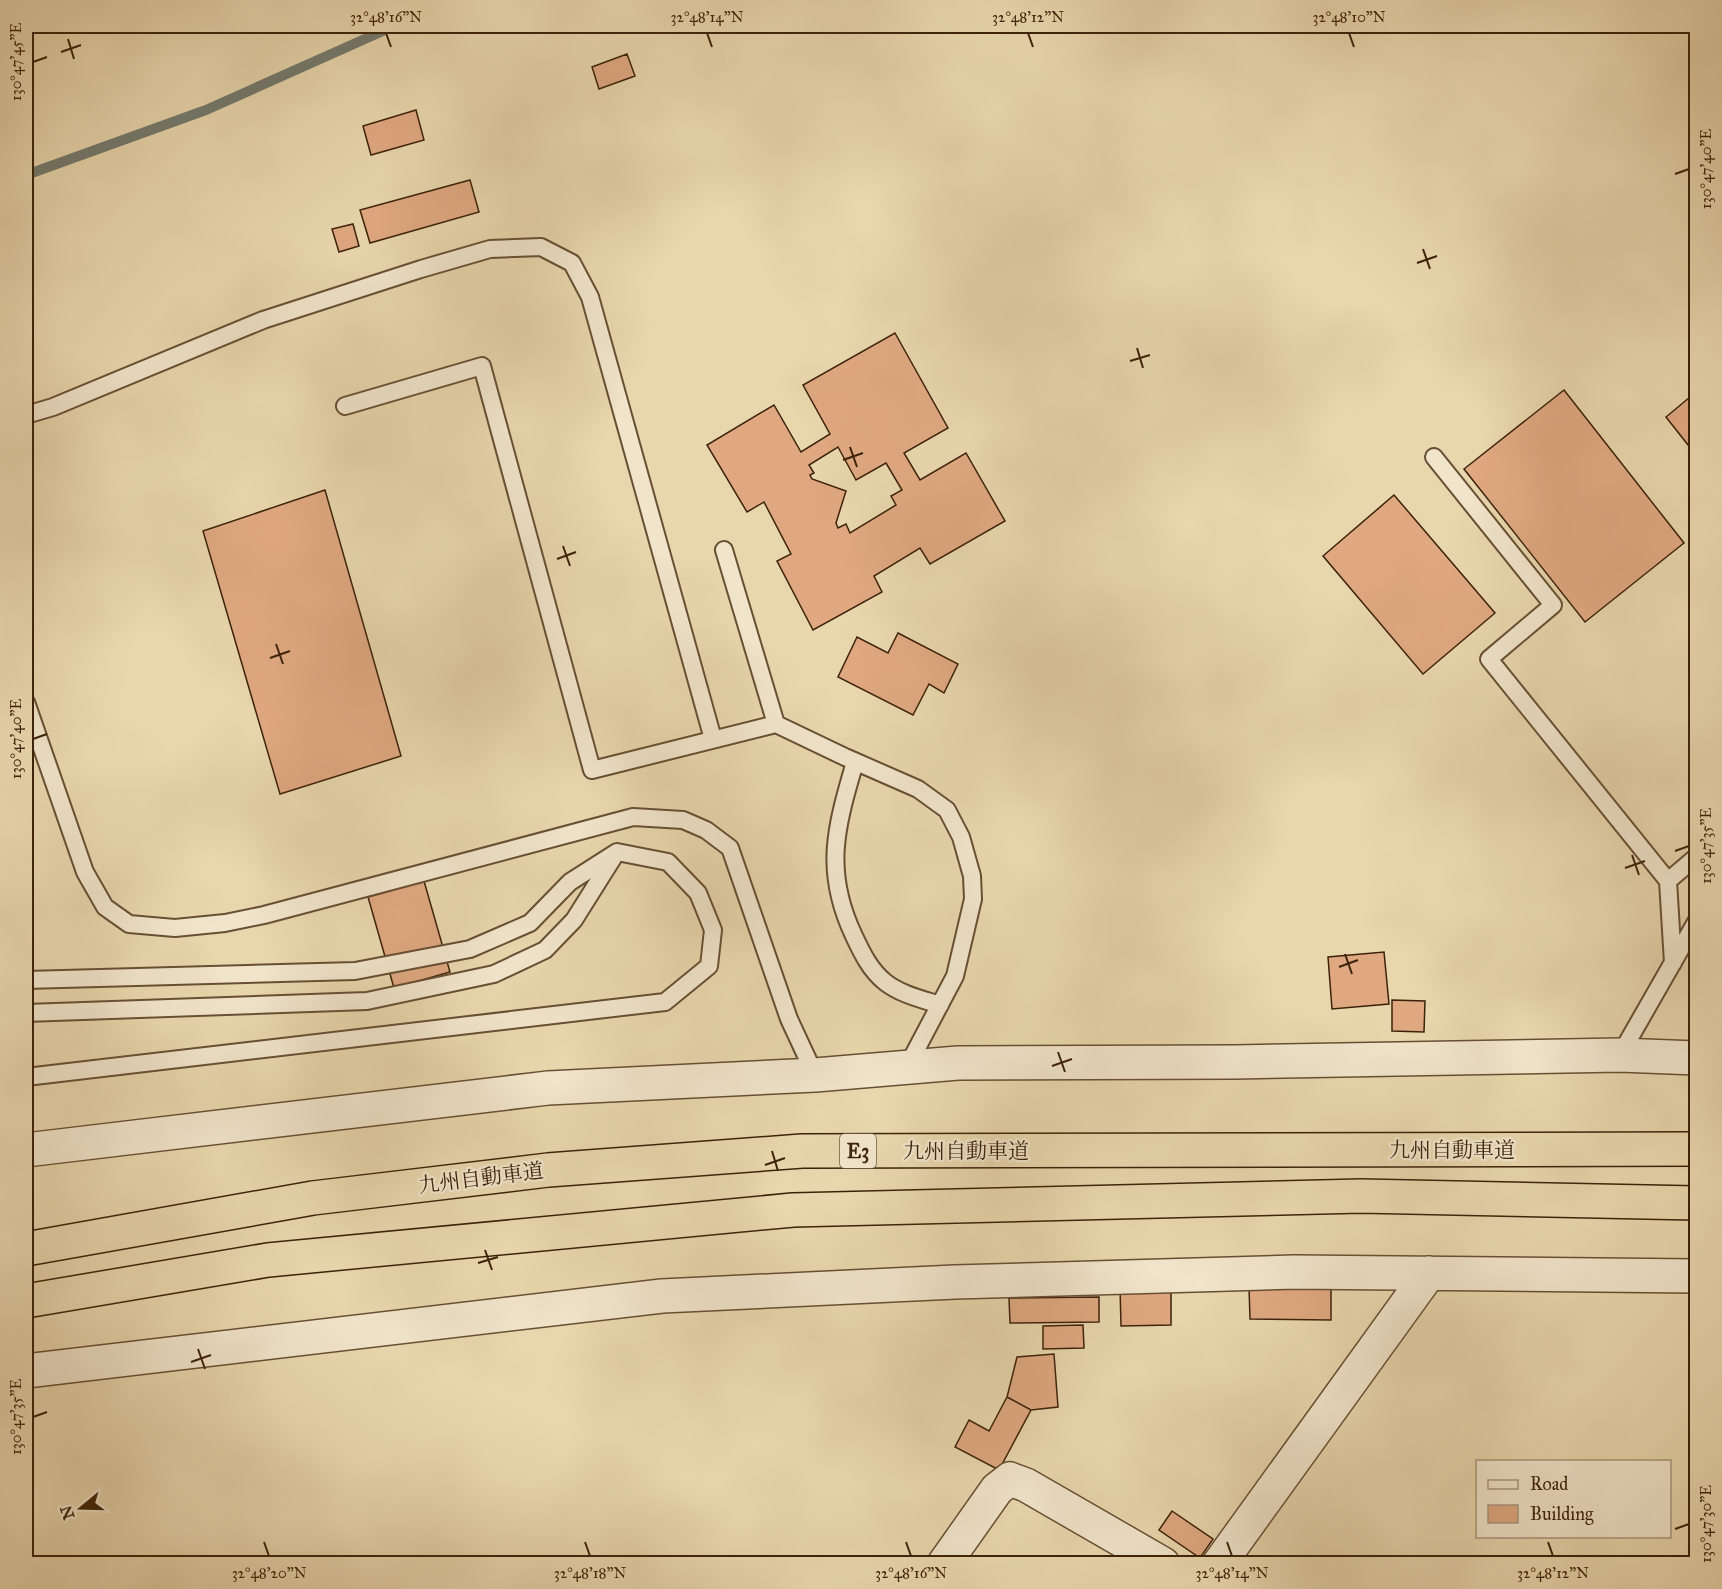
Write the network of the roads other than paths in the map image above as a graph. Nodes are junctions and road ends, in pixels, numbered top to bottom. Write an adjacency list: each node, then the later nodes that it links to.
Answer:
1 (345, 406): 7 (lane)
2 (26, 415): 7 (lane)
3 (1434, 457): 11 (lane)
4 (724, 550): 6 (lane)
5 (26, 702): 20 (lane)
6 (776, 724): 7 (lane); 8 (lane)
7 (714, 739)
8 (855, 762): 15 (lane); 15 (lane)
9 (617, 852): 14 (lane); 16 (lane); 21 (lane)
10 (1696, 857): 11 (lane)
11 (1668, 881): 13 (lane)
12 (1696, 922): 13 (lane)
13 (1673, 963): 17 (lane)
14 (26, 980)
15 (940, 1005): 19 (lane)
16 (26, 1013)
17 (1620, 1055): 18 (street); 19 (street)
18 (1696, 1058)
19 (907, 1067): 20 (street)
20 (815, 1076): 23 (street)
21 (26, 1077)
22 (1696, 1149): 25 (highway, 九州自動車道 / E3)
23 (26, 1150)
24 (1696, 1203): 28 (highway)
25 (26, 1249)
26 (1429, 1273): 27 (street); 29 (street); 32 (street)
27 (1696, 1276)
28 (26, 1301)
29 (26, 1371)
30 (944, 1563): 31 (street)
31 (1163, 1563)
32 (1219, 1563)

